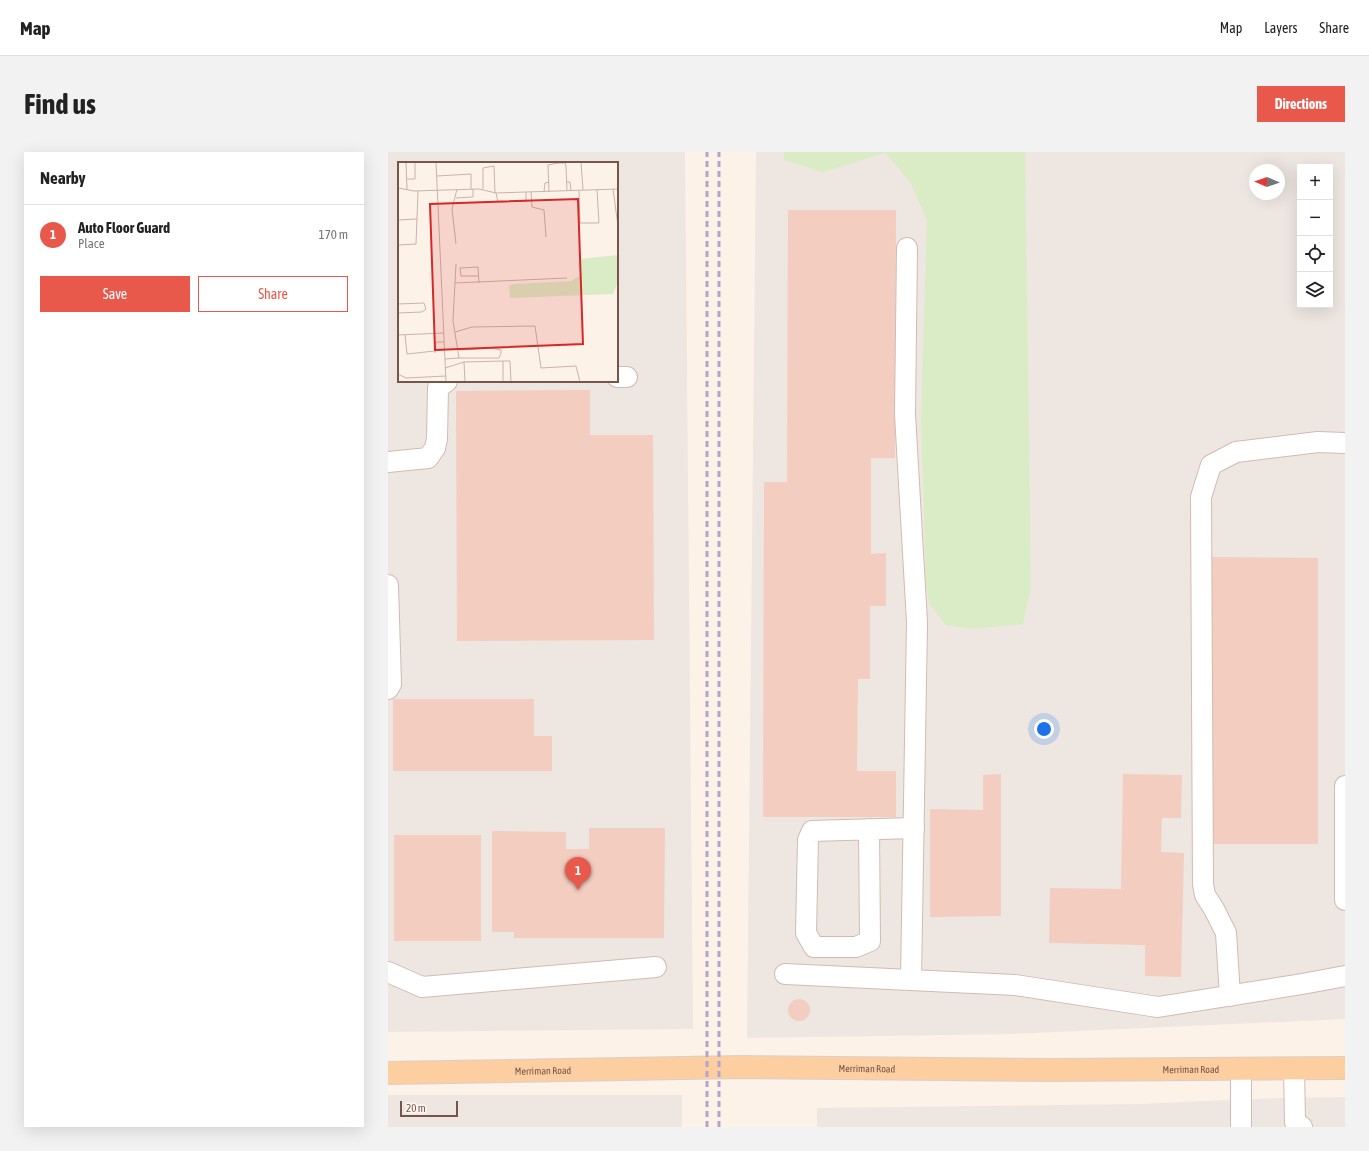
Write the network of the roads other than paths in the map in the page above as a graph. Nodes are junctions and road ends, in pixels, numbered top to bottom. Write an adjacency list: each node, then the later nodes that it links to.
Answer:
1 (907, 248): 8 (street)
2 (446, 382): 4 (street)
3 (1345, 443): 16 (street)
4 (388, 462)
5 (388, 585): 6 (street)
6 (388, 689)
7 (1345, 786): 10 (street)
8 (914, 828): 9 (street); 15 (street)
9 (869, 829): 9 (street)
10 (1345, 900)
11 (656, 967): 12 (street)
12 (388, 972)
13 (785, 974): 15 (street)
14 (1345, 976): 16 (street)
15 (911, 980): 16 (street)
16 (1230, 996)
17 (1294, 1068): 18 (main road, Merriman Road); 19 (main road, Merriman Road); 22 (street)
18 (1345, 1068)
19 (1241, 1069): 20 (main road, Merriman Road); 21 (street)
20 (388, 1073)
21 (1241, 1127)
22 (1302, 1127)

